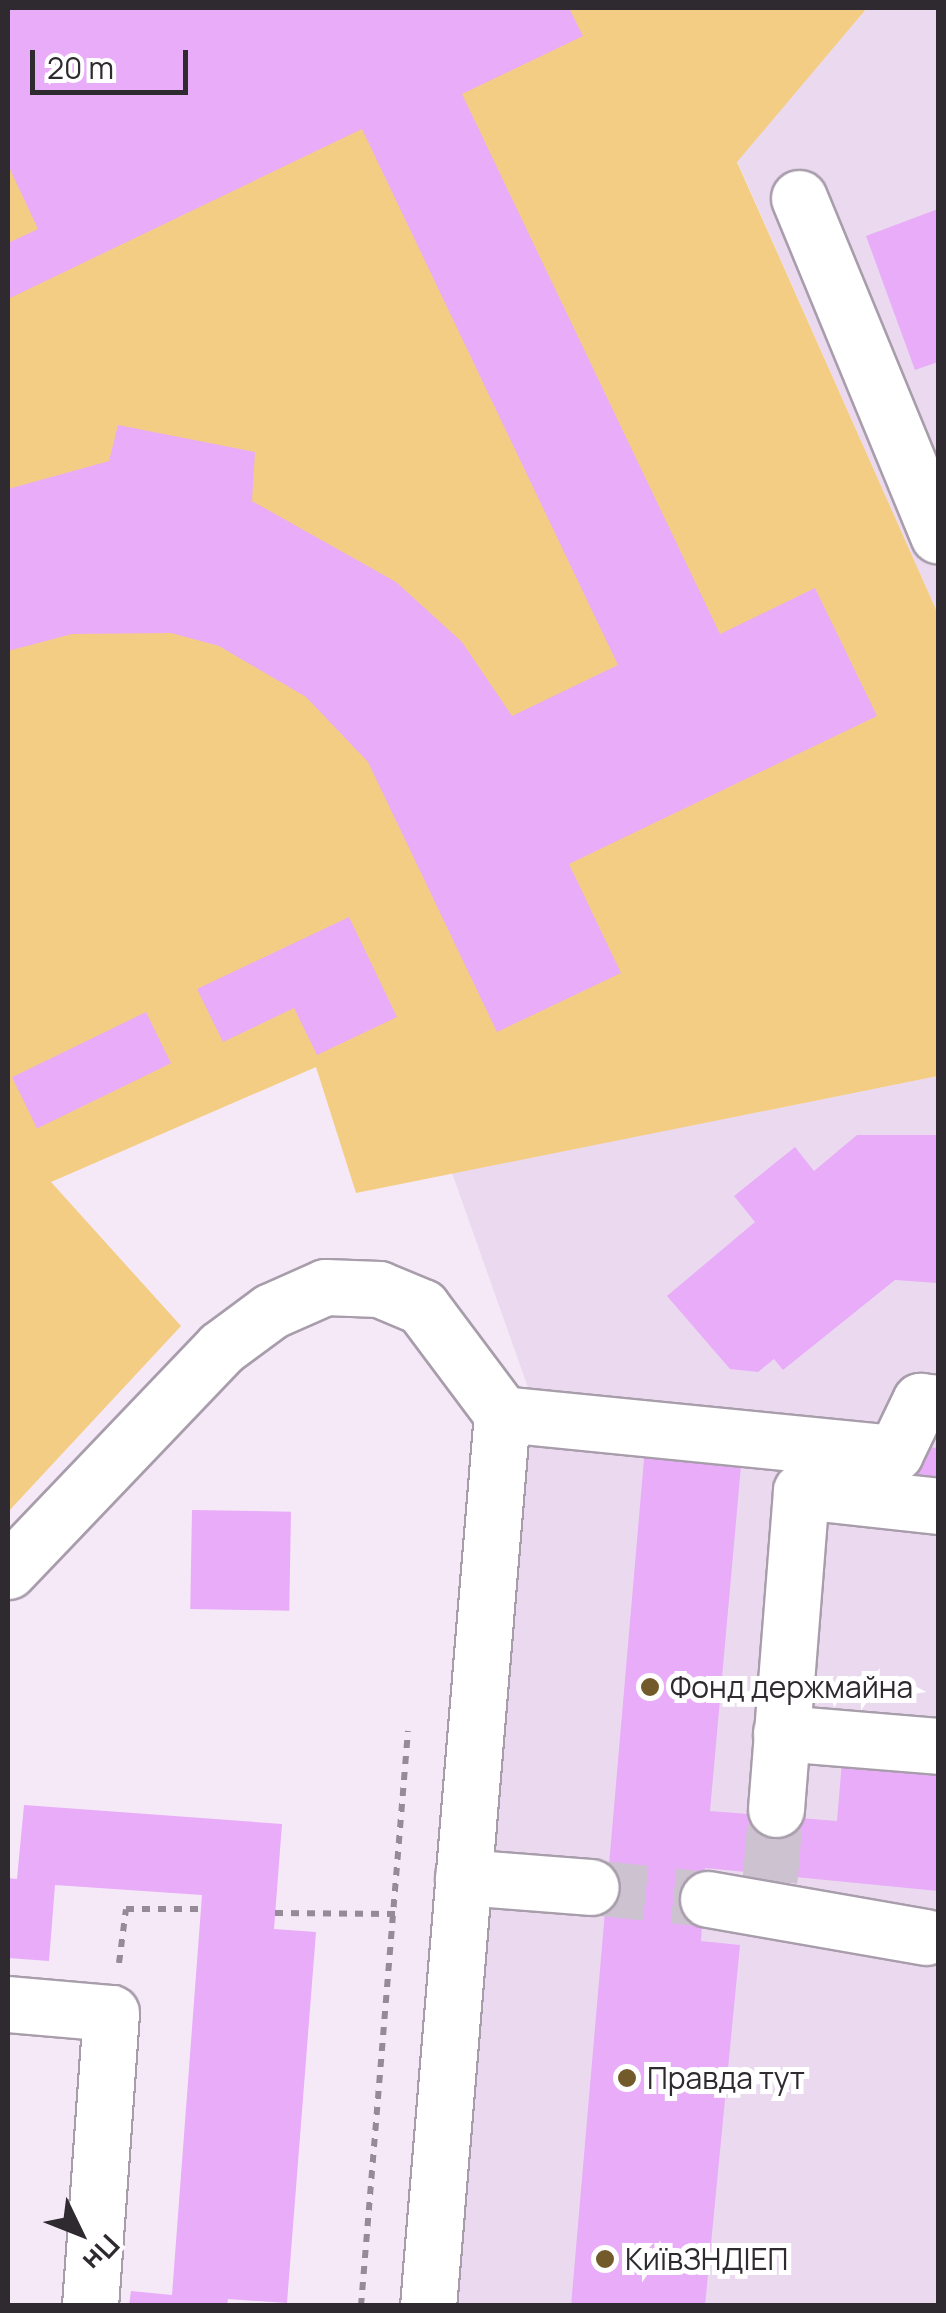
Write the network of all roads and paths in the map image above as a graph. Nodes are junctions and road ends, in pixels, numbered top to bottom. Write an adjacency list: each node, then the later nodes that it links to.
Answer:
1 (799, 198): 2 (street)
2 (938, 535)
3 (938, 1402): 4 (street)
4 (502, 1414): 6 (street); 11 (street)
5 (938, 1506): 8 (street)
6 (8, 1571)
7 (408, 1731): 16 (path)
8 (781, 1733): 9 (street); 10 (street)
9 (938, 1746)
10 (776, 1809)
11 (464, 1877): 12 (street); 22 (street)
12 (591, 1887)
13 (708, 1899): 17 (street)
14 (200, 1908): 18 (path)
15 (275, 1913): 16 (path)
16 (396, 1914): 21 (path)
17 (926, 1937)
18 (116, 1982)
19 (8, 2004): 20 (street)
20 (90, 2306)
21 (361, 2306)
22 (428, 2306)

